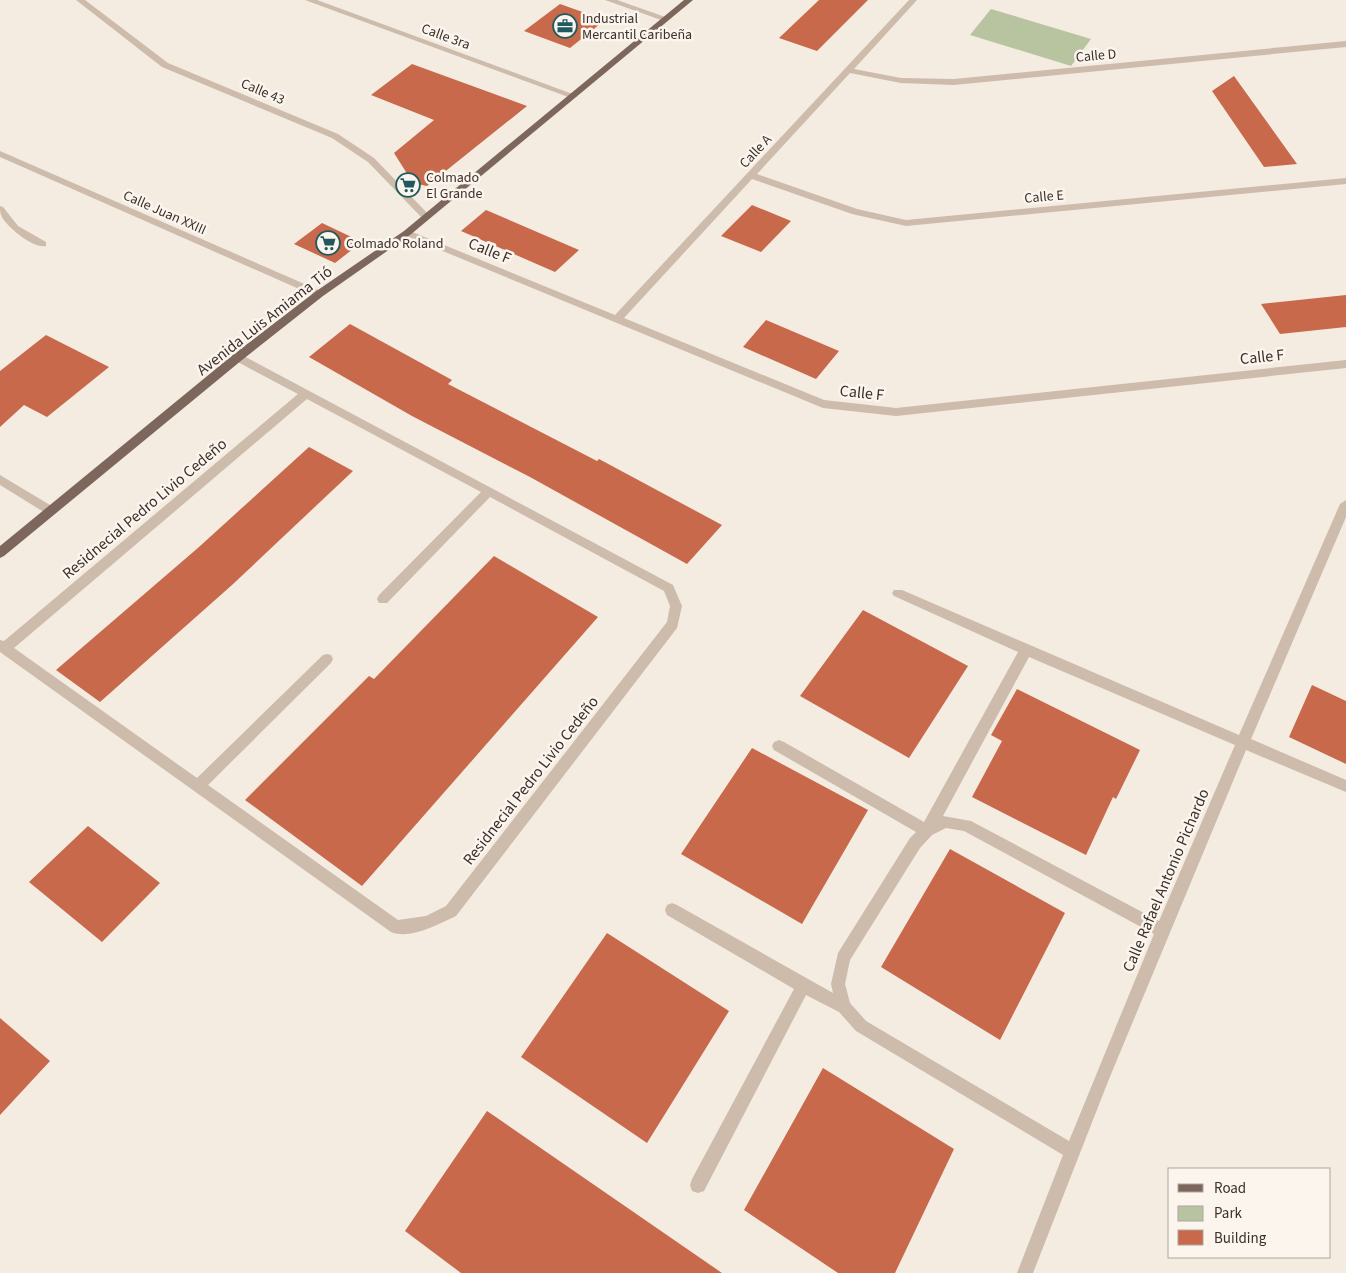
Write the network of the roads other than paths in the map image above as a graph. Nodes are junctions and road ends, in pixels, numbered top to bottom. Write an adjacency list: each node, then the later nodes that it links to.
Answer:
1 (80, 0): 14 (street, Calle 43)
2 (310, 0): 9 (street, Calle 3ra)
3 (609, 0): 6 (street)
4 (689, 0): 6 (main road, Avenida Luis Amiama Tió)
5 (913, 0): 8 (street, Calle A)
6 (667, 19): 9 (main road, Avenida Luis Amiama Tió)
7 (1346, 44): 8 (street, Calle D)
8 (849, 70): 11 (street, Calle A)
9 (574, 96): 14 (main road, Avenida Luis Amiama Tió)
10 (0, 154): 17 (street, Calle Juan XXIII)
11 (751, 175): 12 (street, Calle E); 18 (street, Calle A)
12 (1346, 181)
13 (0, 208): 16 (street)
14 (426, 217): 15 (main road, Avenida Luis Amiama Tió)
15 (407, 233): 17 (main road, Avenida Luis Amiama Tió); 18 (street, Calle F)
16 (43, 244)
17 (319, 294): 19 (main road, Avenida Luis Amiama Tió)
18 (617, 319): 20 (street, Calle F)
19 (238, 357): 21 (street, Residnecial Pedro Livio Cedeño); 25 (main road, Avenida Luis Amiama Tió)
20 (1346, 364)
21 (305, 394): 23 (street, Residnecial Pedro Livio Cedeño); 29 (street, Residnecial Pedro Livio Cedeño)
22 (0, 479): 25 (street)
23 (489, 491): 28 (street); 34 (street, Residnecial Pedro Livio Cedeño)
24 (1346, 504): 32 (street, Calle Rafael Antonio Pichardo)
25 (51, 511): 26 (main road, Avenida Luis Amiama Tió)
26 (0, 553)
27 (898, 593): 30 (street)
28 (382, 599)
29 (2, 646): 34 (street, Residnecial Pedro Livio Cedeño)
30 (1026, 650): 32 (street); 36 (street)
31 (327, 659): 34 (street)
32 (1243, 742): 35 (street); 38 (street, Calle Rafael Antonio Pichardo)
33 (779, 746): 36 (street)
34 (198, 786)
35 (1346, 786)
36 (927, 831): 38 (street); 40 (street)
37 (672, 910): 39 (street)
38 (1161, 930): 41 (street, Calle Rafael Antonio Pichardo)
39 (803, 986): 40 (street); 42 (street)
40 (844, 1007): 41 (street)
41 (1071, 1151): 43 (street, Calle Rafael Antonio Pichardo)
42 (698, 1185)
43 (1025, 1273)

